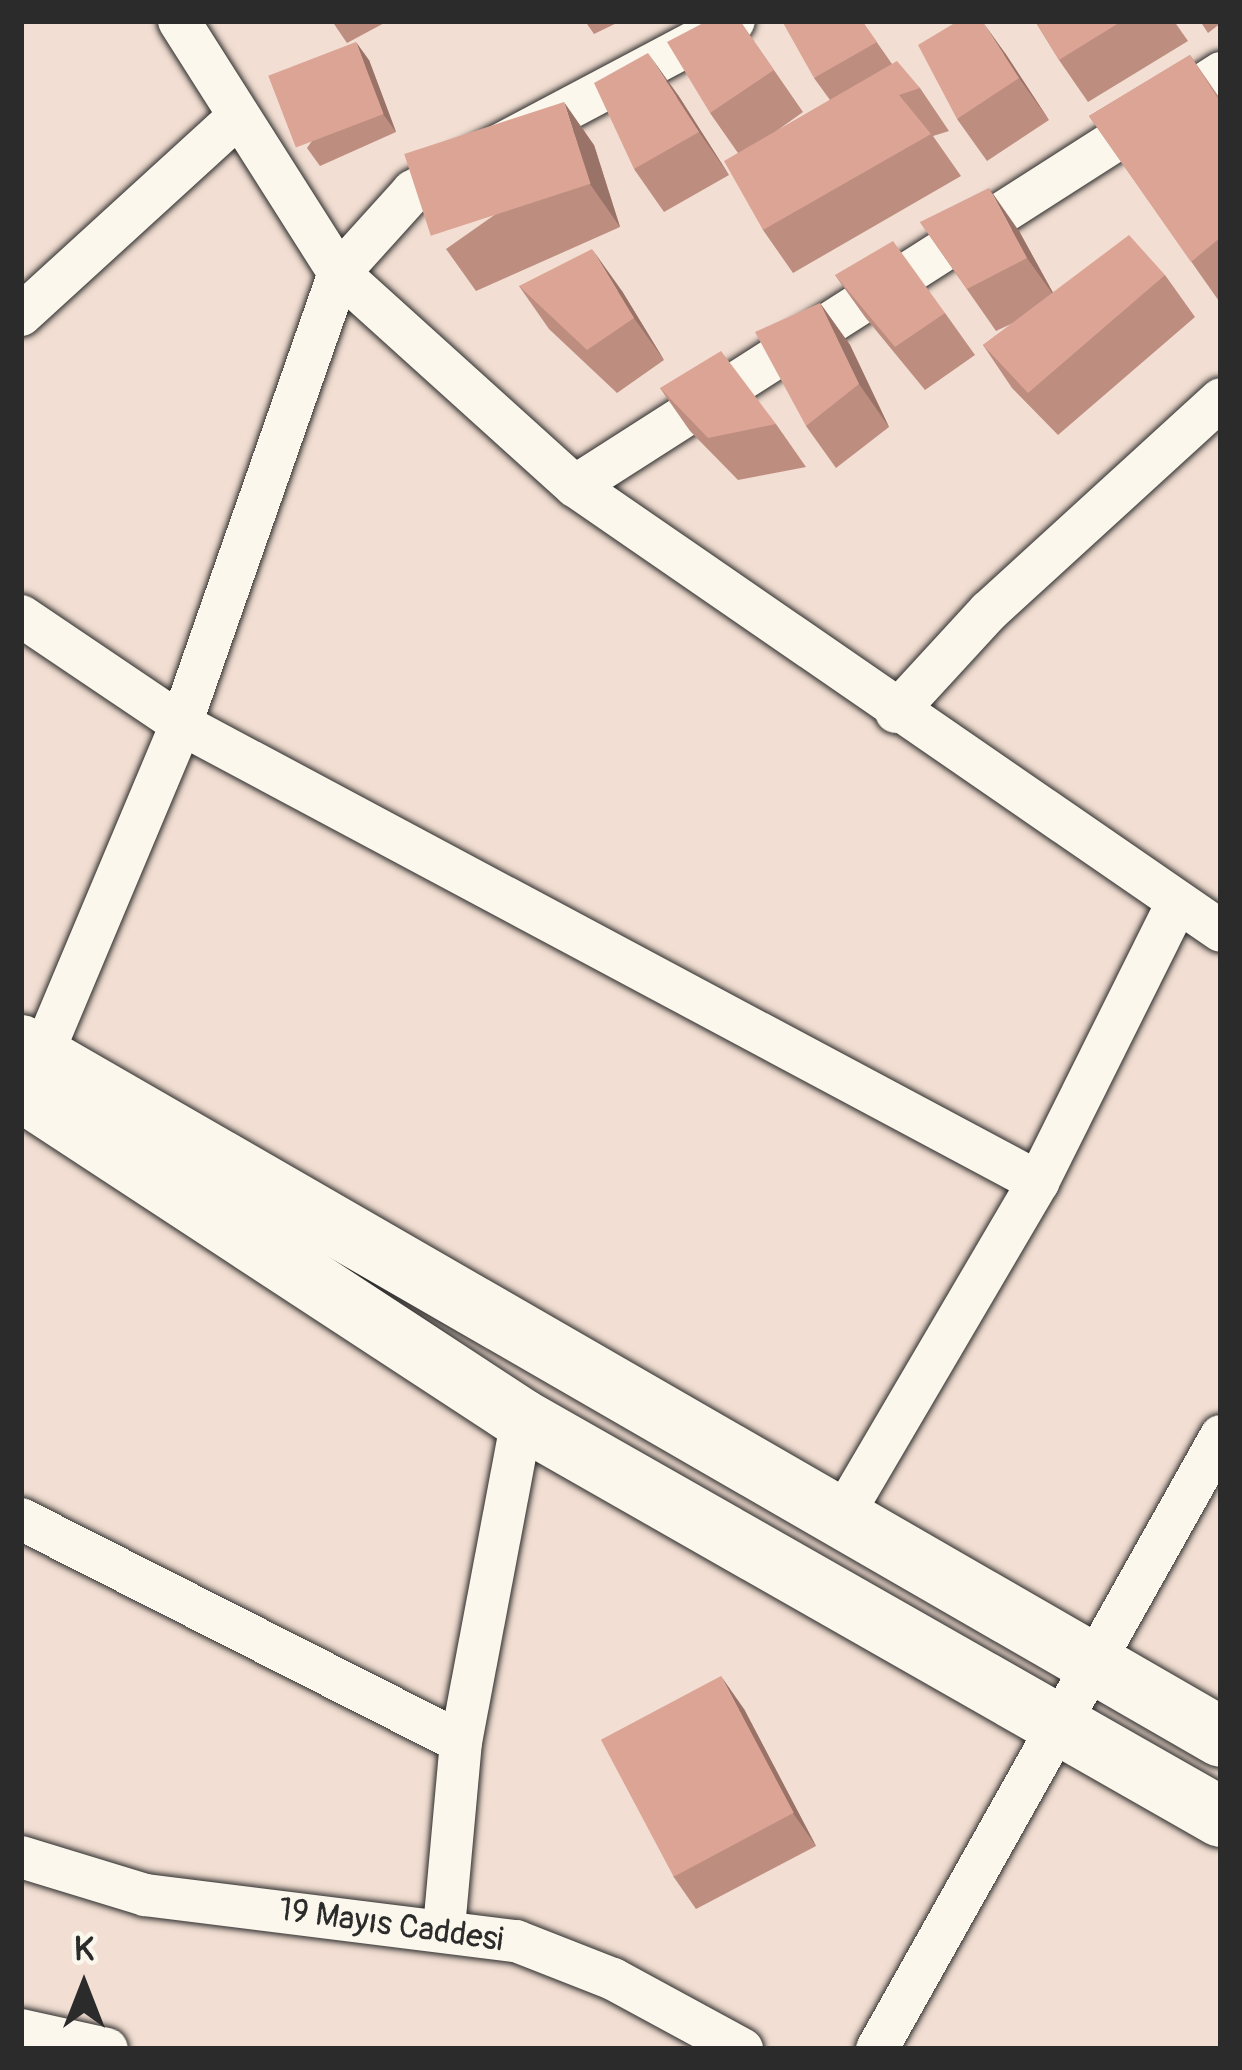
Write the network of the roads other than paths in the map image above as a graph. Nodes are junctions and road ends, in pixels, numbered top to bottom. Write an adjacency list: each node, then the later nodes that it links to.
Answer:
1 (179, 21): 4 (street)
2 (734, 21): 5 (street)
3 (1221, 73): 8 (street)
4 (236, 119): 5 (street); 6 (street)
5 (339, 273): 8 (street); 11 (street)
6 (21, 315)
7 (1221, 399): 10 (street)
8 (575, 486): 10 (street)
9 (21, 616): 11 (street)
10 (896, 712): 12 (street)
11 (181, 724): 14 (street); 15 (street)
12 (1177, 902): 13 (street); 15 (street)
13 (1221, 931)
14 (26, 1078): 16 (main road); 18 (main road)
15 (1038, 1182): 18 (street)
16 (522, 1419): 21 (main road); 23 (street)
17 (1221, 1436): 20 (street)
18 (841, 1518): 20 (main road)
19 (21, 1519): 23 (street)
20 (1089, 1661): 21 (street); 22 (main road)
21 (1055, 1722): 24 (main road); 30 (street)
22 (1221, 1737)
23 (461, 1742): 26 (street)
24 (1221, 1817)
25 (21, 1857): 26 (street, 19 Mayıs Caddesi)
26 (444, 1928): 29 (street, 19 Mayıs Caddesi)
27 (21, 2030): 28 (street)
28 (107, 2049)
29 (742, 2049)
30 (877, 2049)

